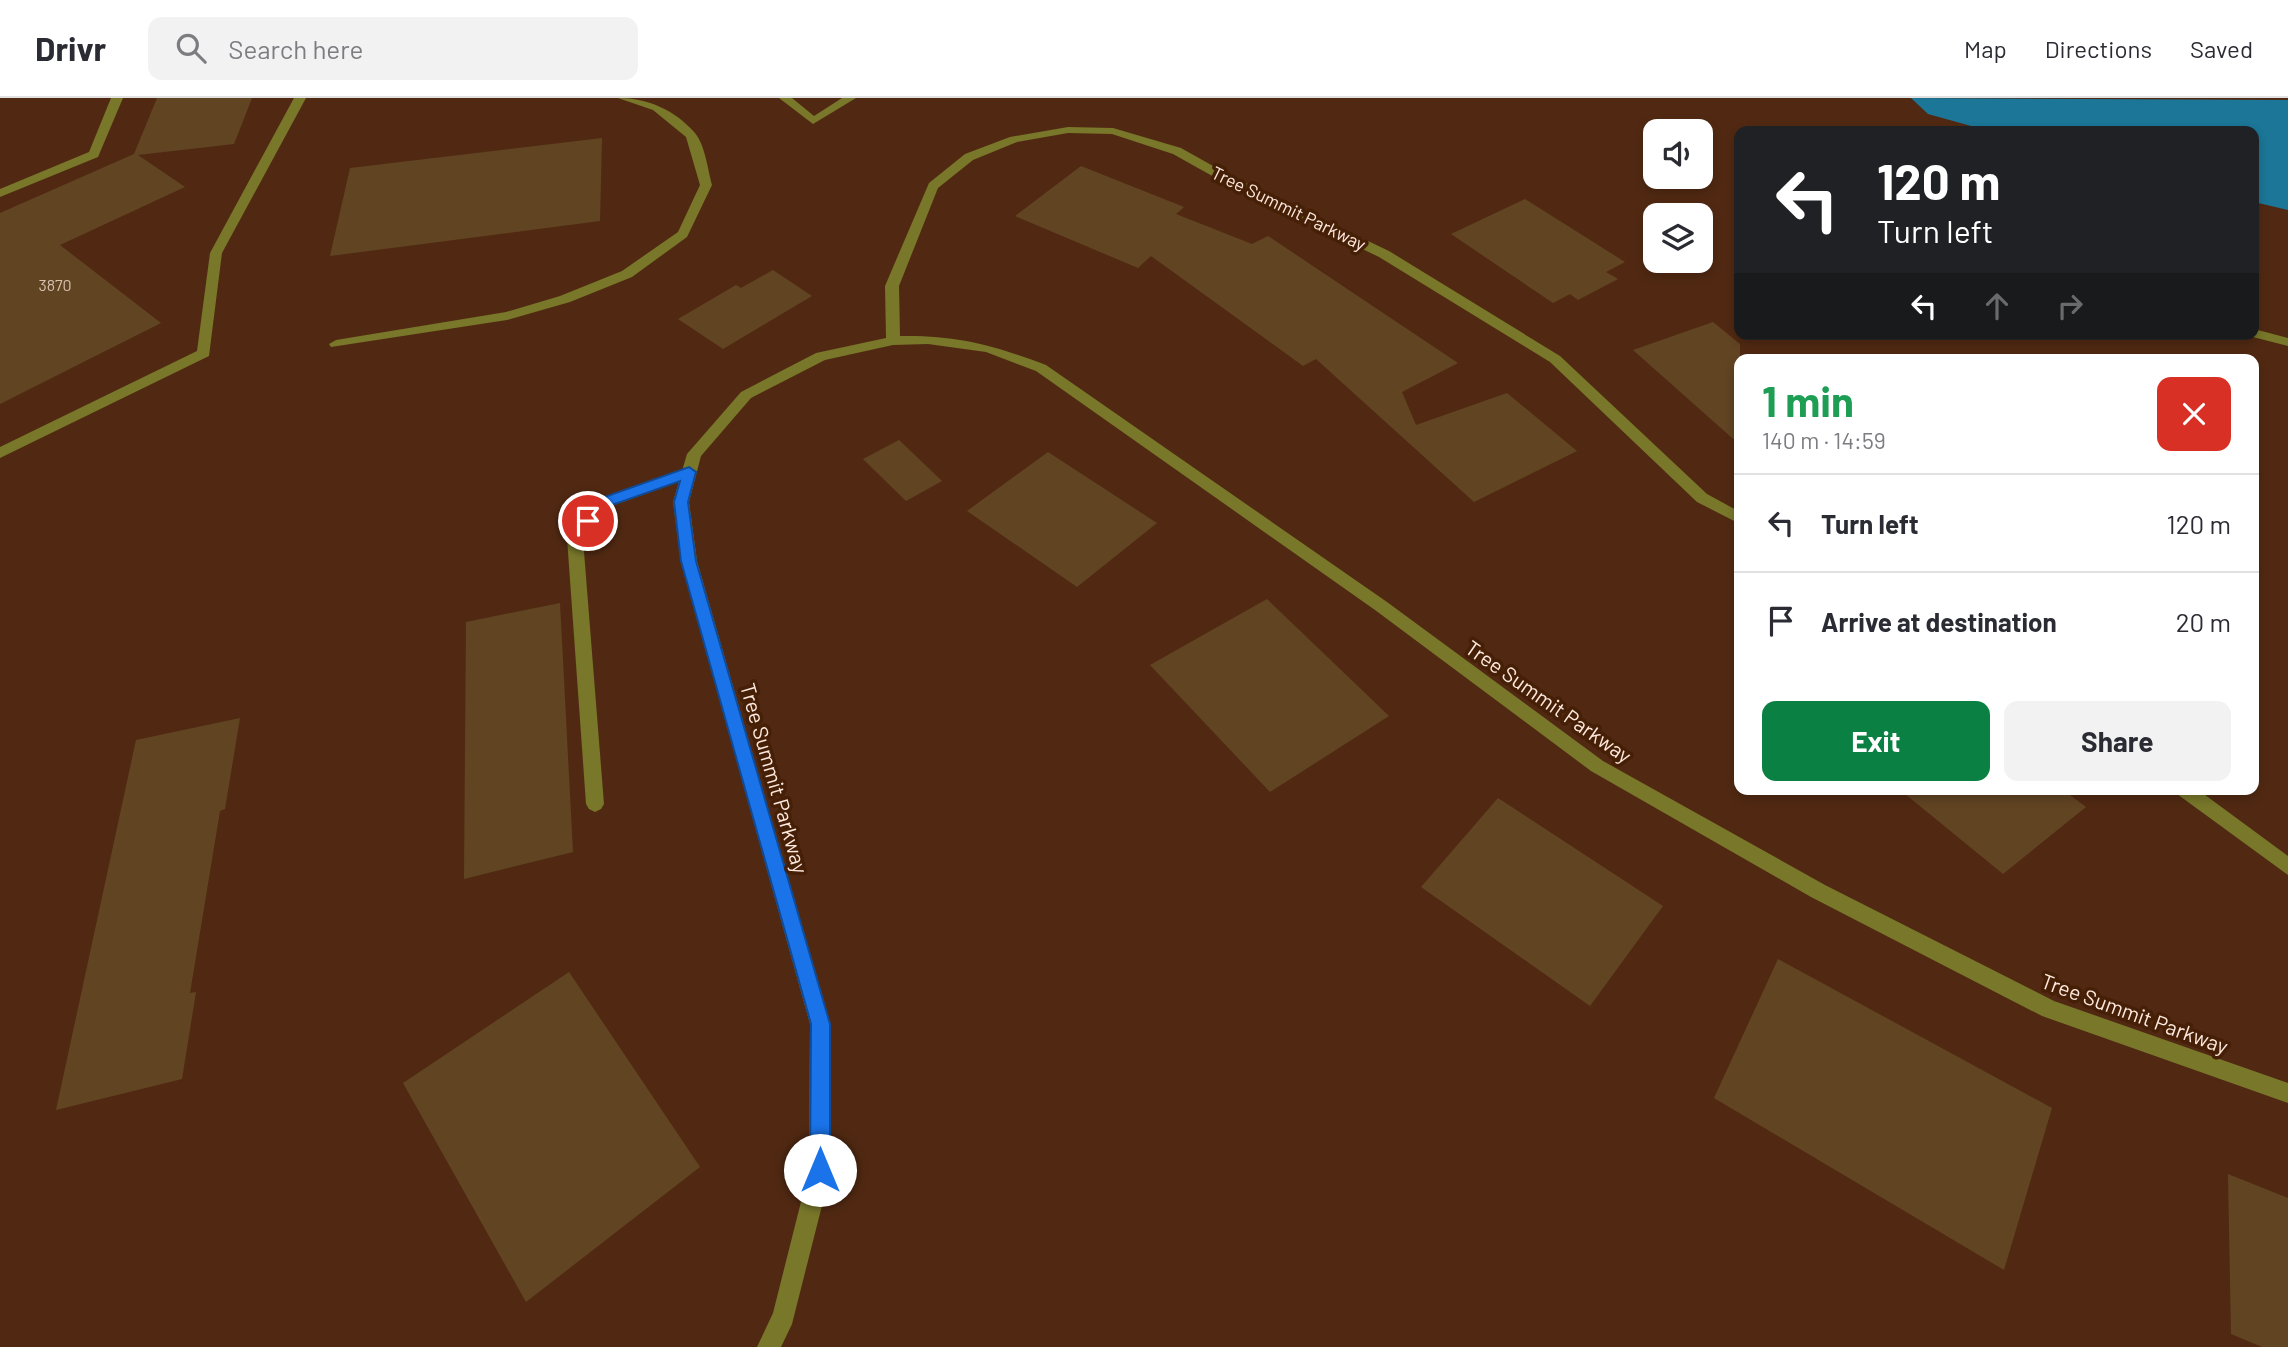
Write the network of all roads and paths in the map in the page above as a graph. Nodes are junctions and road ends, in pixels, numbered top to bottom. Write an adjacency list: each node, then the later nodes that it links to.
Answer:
1 (117, 98): 6 (street)
2 (299, 98): 11 (street)
3 (624, 98): 10 (street)
4 (785, 98): 5 (street)
5 (850, 98)
6 (0, 193)
7 (2259, 334): 9 (street)
8 (893, 341): 12 (street, Tree Summit Parkway); 13 (street, Tree Summit Parkway); 17 (street, Tree Summit Parkway)
9 (2288, 342)
10 (336, 344)
11 (0, 453)
12 (689, 472): 15 (street); 18 (street, Tree Summit Parkway)
13 (1734, 516)
14 (2191, 795): 16 (street)
15 (595, 804)
16 (2288, 867)
17 (2288, 1093)
18 (769, 1347)

